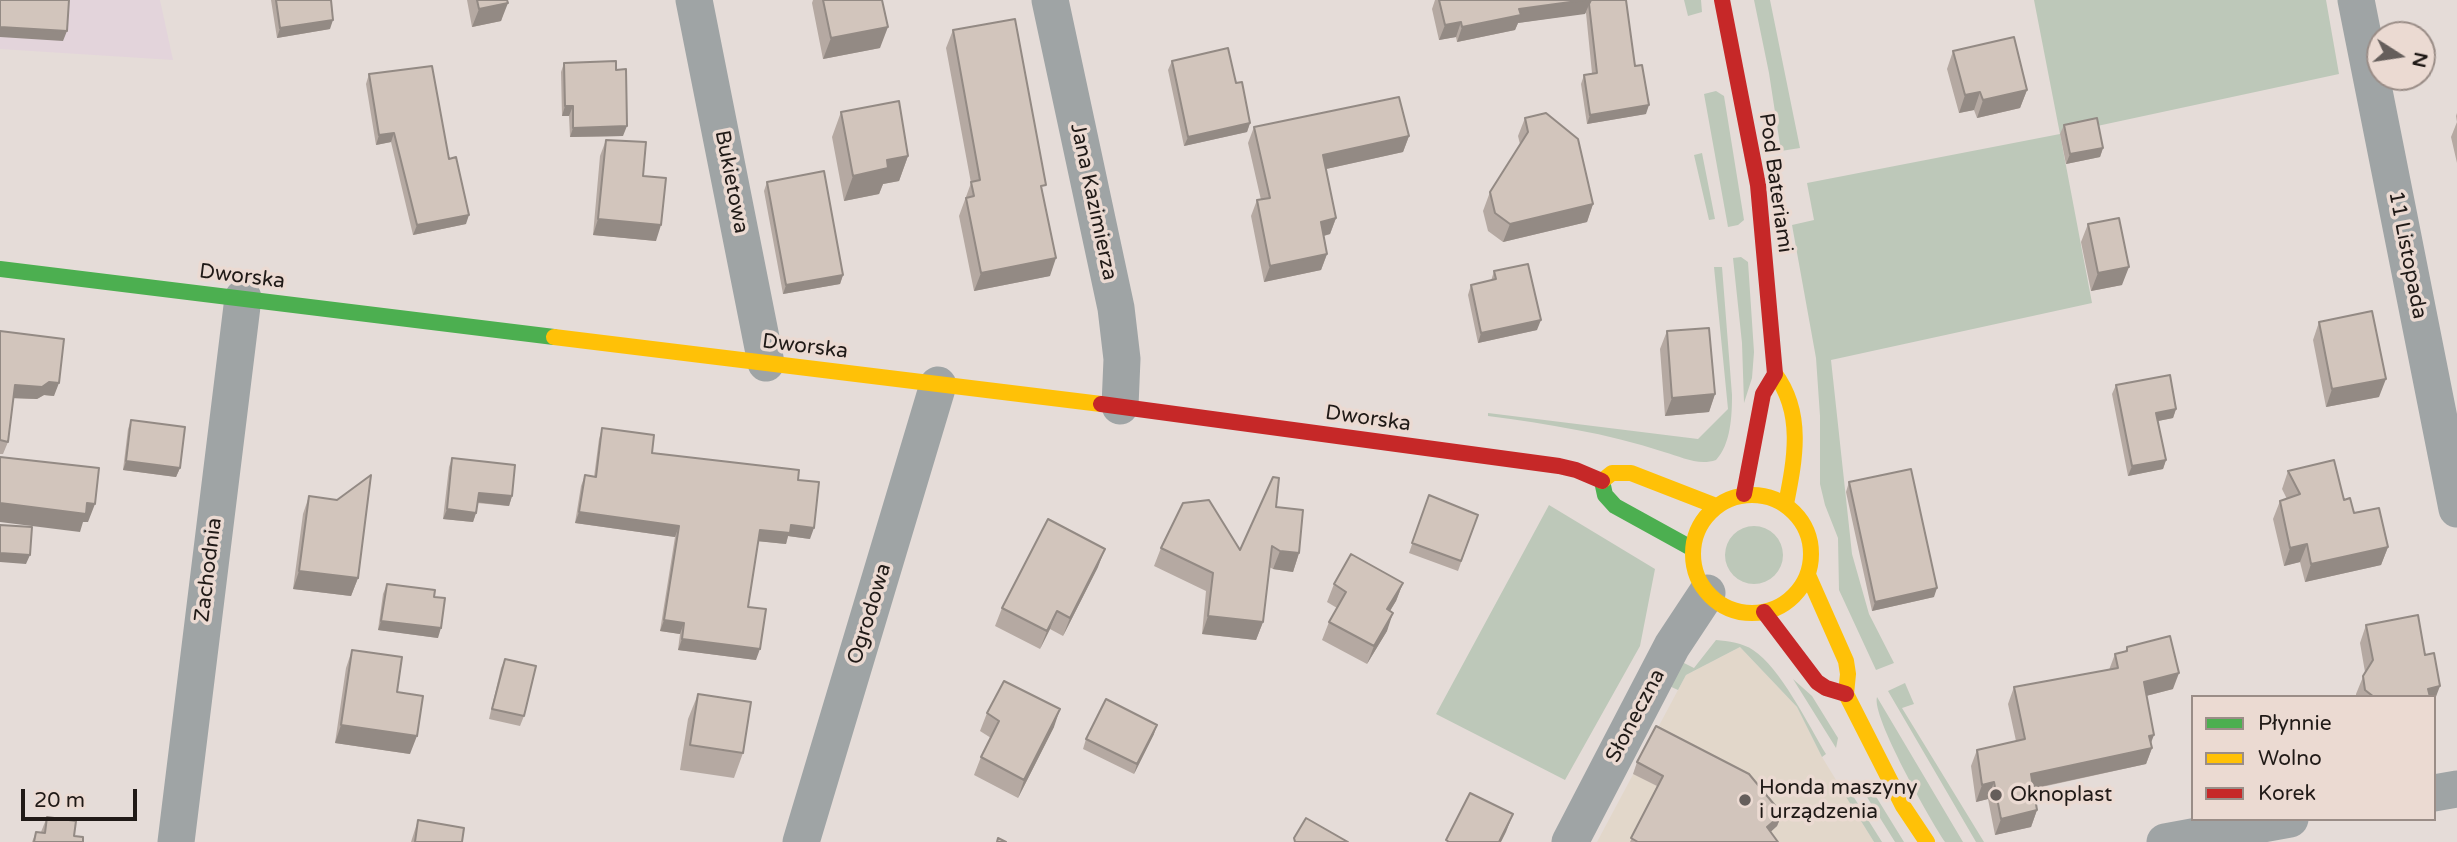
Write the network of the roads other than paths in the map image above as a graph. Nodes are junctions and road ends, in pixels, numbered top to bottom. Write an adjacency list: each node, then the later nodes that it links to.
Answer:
1 (694, 0): 7 (street, Bukietowa)
2 (1050, 0): 10 (street, Jana Kazimierza)
3 (1722, 0): 8 (street, Pod Bateriami)
4 (2356, 0): 15 (street, 11 Listopada)
5 (0, 269): 6 (street, Dworska)
6 (243, 298): 7 (street, Dworska); 24 (street, Zachodnia)
7 (766, 363): 9 (street, Dworska)
8 (1775, 374): 12 (street, Pod Bateriami); 13 (street, Pod Bateriami)
9 (938, 385): 10 (street, Dworska); 25 (street, Ogrodowa)
10 (1120, 407): 11 (street, Dworska)
11 (1602, 481): 14 (street); 16 (street)
12 (1744, 494): 13 (street); 14 (street)
13 (1786, 504): 17 (street)
14 (1716, 506): 16 (street)
15 (2457, 509)
16 (1693, 549): 18 (street)
17 (1808, 575): 19 (street); 20 (street)
18 (1707, 593): 19 (street); 26 (street, Słoneczna)
19 (1764, 612): 20 (street)
20 (1846, 694): 27 (street)
21 (2457, 789): 22 (street)
22 (2436, 793)
23 (2279, 821): 28 (street)
24 (176, 842)
25 (802, 842)
26 (1570, 842)
27 (1927, 842)
28 (2165, 842)

